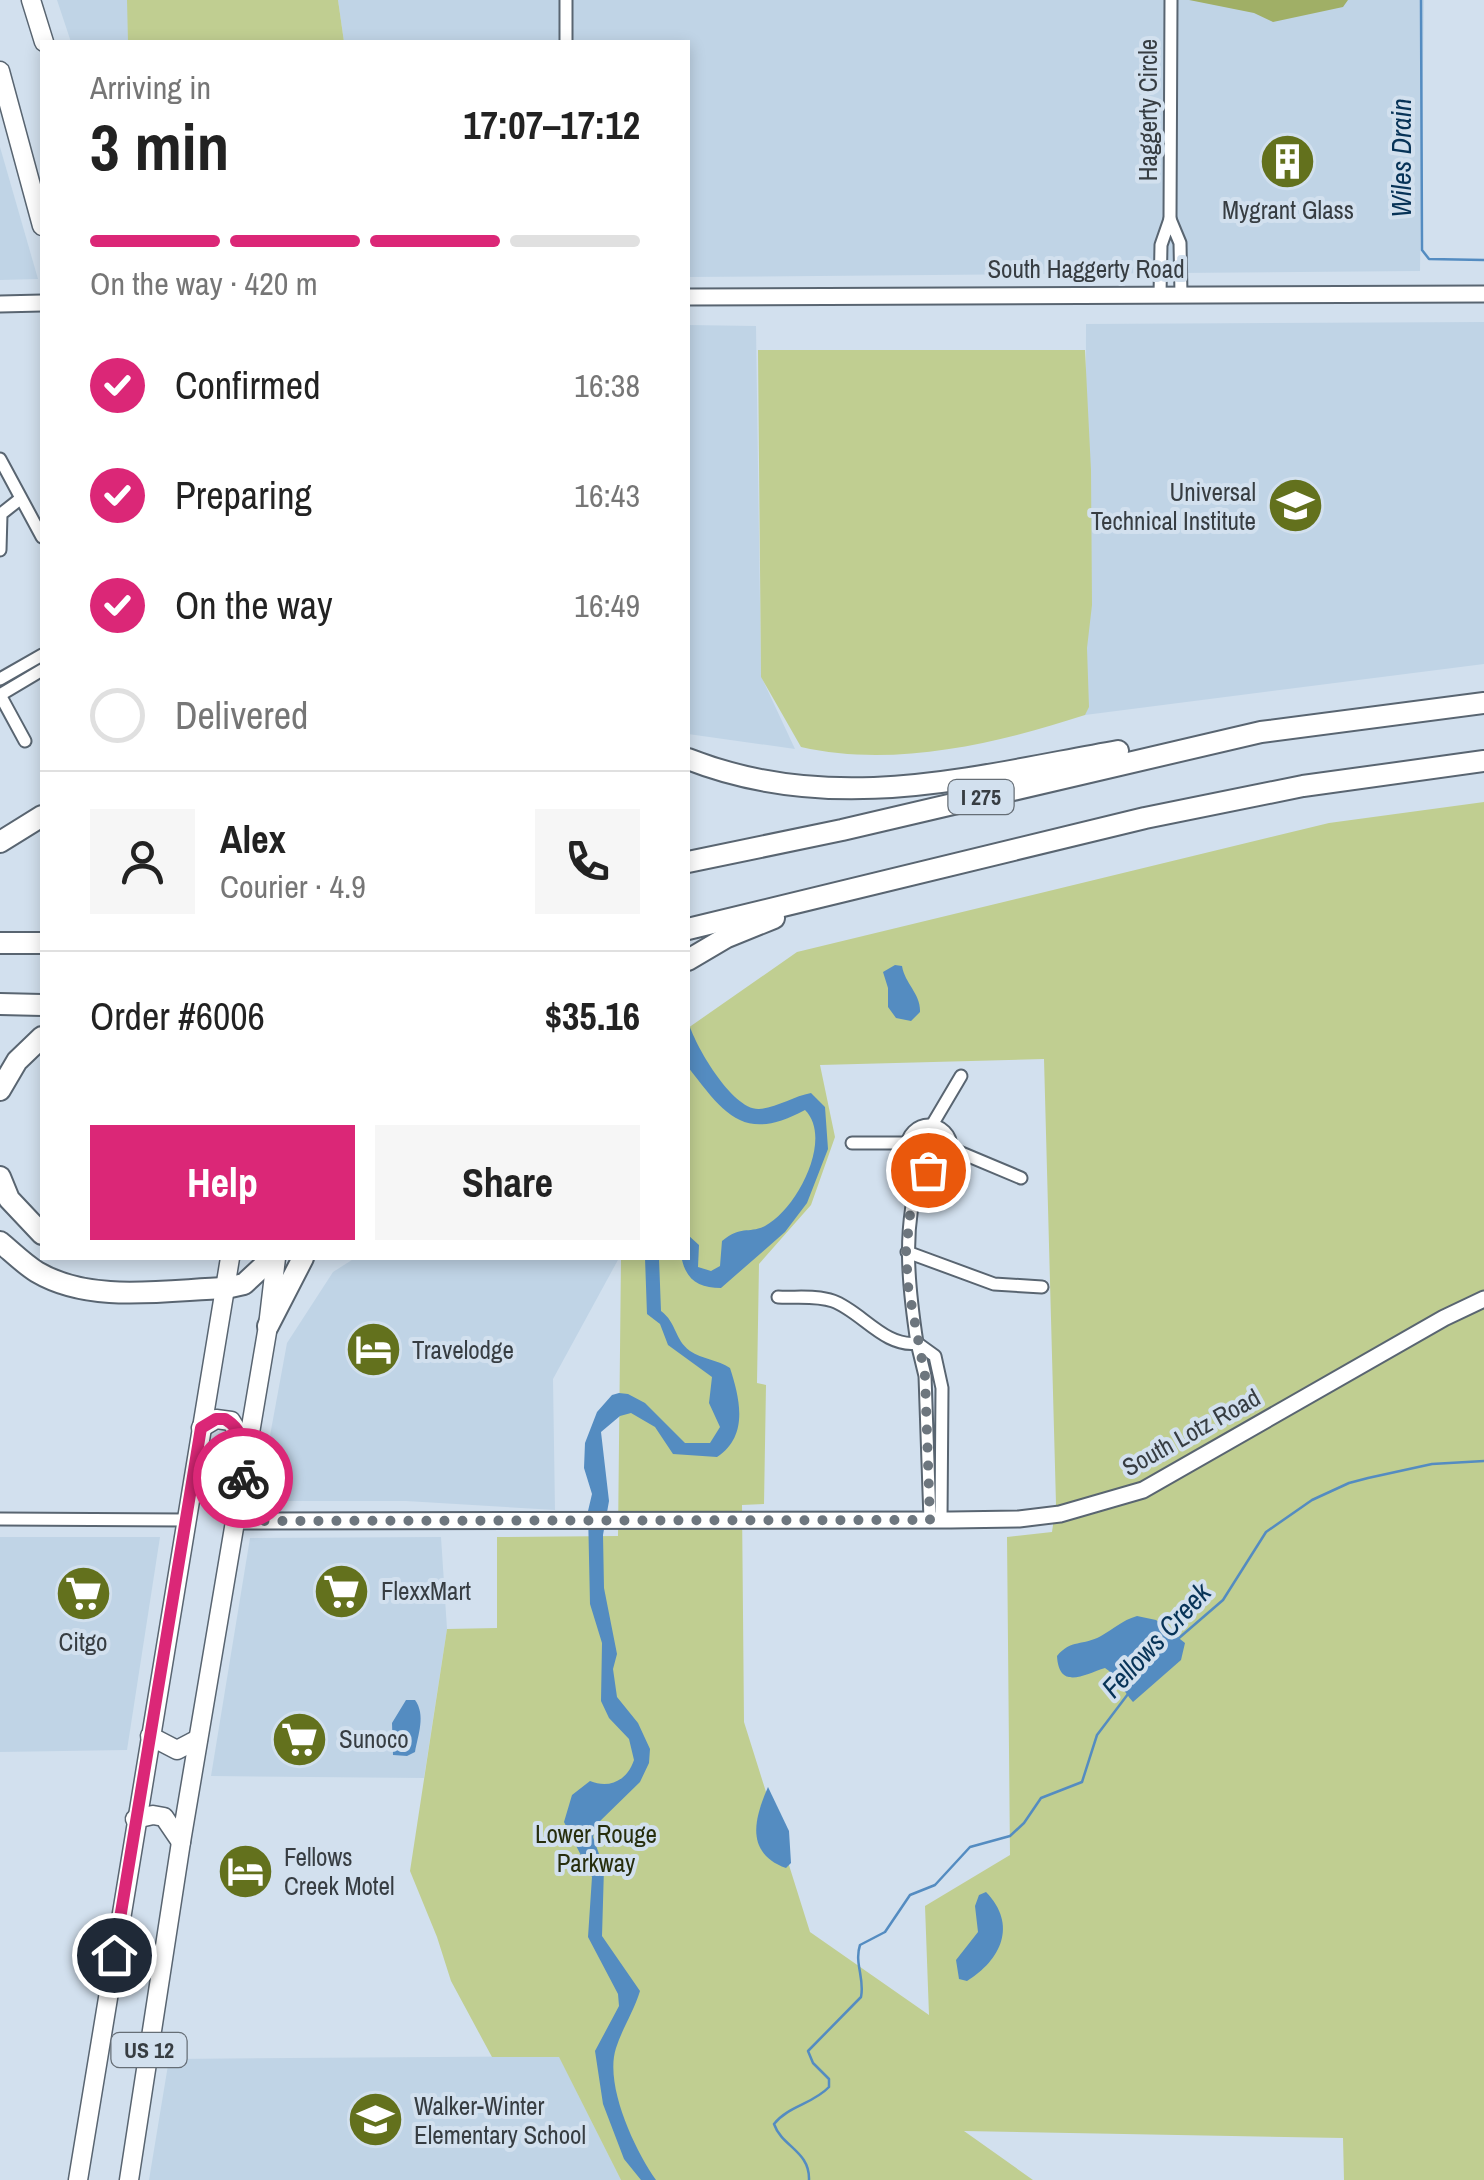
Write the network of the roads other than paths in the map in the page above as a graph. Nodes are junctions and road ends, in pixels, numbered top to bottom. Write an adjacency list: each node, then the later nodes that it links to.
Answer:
1 (566, 0): 5 (street)
2 (1170, 0): 8 (street, Haggerty Circle)
3 (26, 1): 4 (main road)
4 (43, 40)
5 (566, 40)
6 (0, 71): 7 (main road)
7 (40, 219)
8 (1170, 219): 9 (street, Haggerty Circle); 10 (street, Haggerty Circle)
9 (1160, 294): 10 (street, South Haggerty Road); 12 (street, South Haggerty Road)
10 (1181, 294): 11 (street, South Haggerty Road)
11 (1484, 294)
12 (690, 297)
13 (40, 303): 14 (street)
14 (0, 304)
15 (0, 460): 16 (street)
16 (20, 499): 17 (street); 18 (street)
17 (40, 534)
18 (0, 550)
19 (40, 656): 21 (street)
20 (40, 671): 22 (street)
21 (0, 679)
22 (0, 695): 25 (street)
23 (1484, 703): 24 (highway, I 275)
24 (1262, 732): 26 (highway); 30 (highway, I 275)
25 (24, 740)
26 (690, 761)
27 (1484, 761): 32 (highway)
28 (40, 817): 29 (highway)
29 (0, 842)
30 (694, 860)
31 (690, 929): 32 (highway)
32 (717, 931): 35 (highway)
33 (0, 943): 34 (highway)
34 (40, 943)
35 (690, 958)
36 (0, 1004): 37 (highway)
37 (40, 1005)
38 (40, 1039): 40 (highway)
39 (961, 1076): 41 (street)
40 (0, 1090)
41 (932, 1124): 43 (street); 44 (street)
42 (852, 1143): 43 (street)
43 (907, 1143): 45 (street)
44 (952, 1149): 45 (street); 47 (street)
45 (921, 1168): 50 (street)
46 (0, 1177): 48 (highway)
47 (1021, 1178)
48 (40, 1232)
49 (0, 1242): 56 (highway)
50 (906, 1252): 55 (street); 60 (street)
51 (230, 1260): 56 (main road, US 12)
52 (272, 1260): 56 (highway)
53 (274, 1260): 59 (main road, US 12)
54 (302, 1260): 59 (highway)
55 (1042, 1287)
56 (226, 1288): 61 (main road, US 12)
57 (778, 1297): 60 (street)
58 (1484, 1299): 65 (street, South Lotz Road)
59 (268, 1326): 62 (main road, US 12)
60 (917, 1343): 65 (street)
61 (201, 1428): 62 (main road); 64 (main road, US 12)
62 (248, 1449): 66 (main road, US 12)
63 (0, 1519): 64 (street)
64 (186, 1520): 67 (main road, US 12)
65 (936, 1520): 66 (street, South Lotz Road)
66 (236, 1521): 68 (main road, US 12)
67 (150, 1736): 68 (main road); 69 (main road, US 12)
68 (198, 1739): 70 (main road, US 12)
69 (135, 1819): 70 (main road); 71 (main road, US 12)
70 (181, 1842): 72 (main road, US 12)
71 (78, 2180)
72 (129, 2180)

